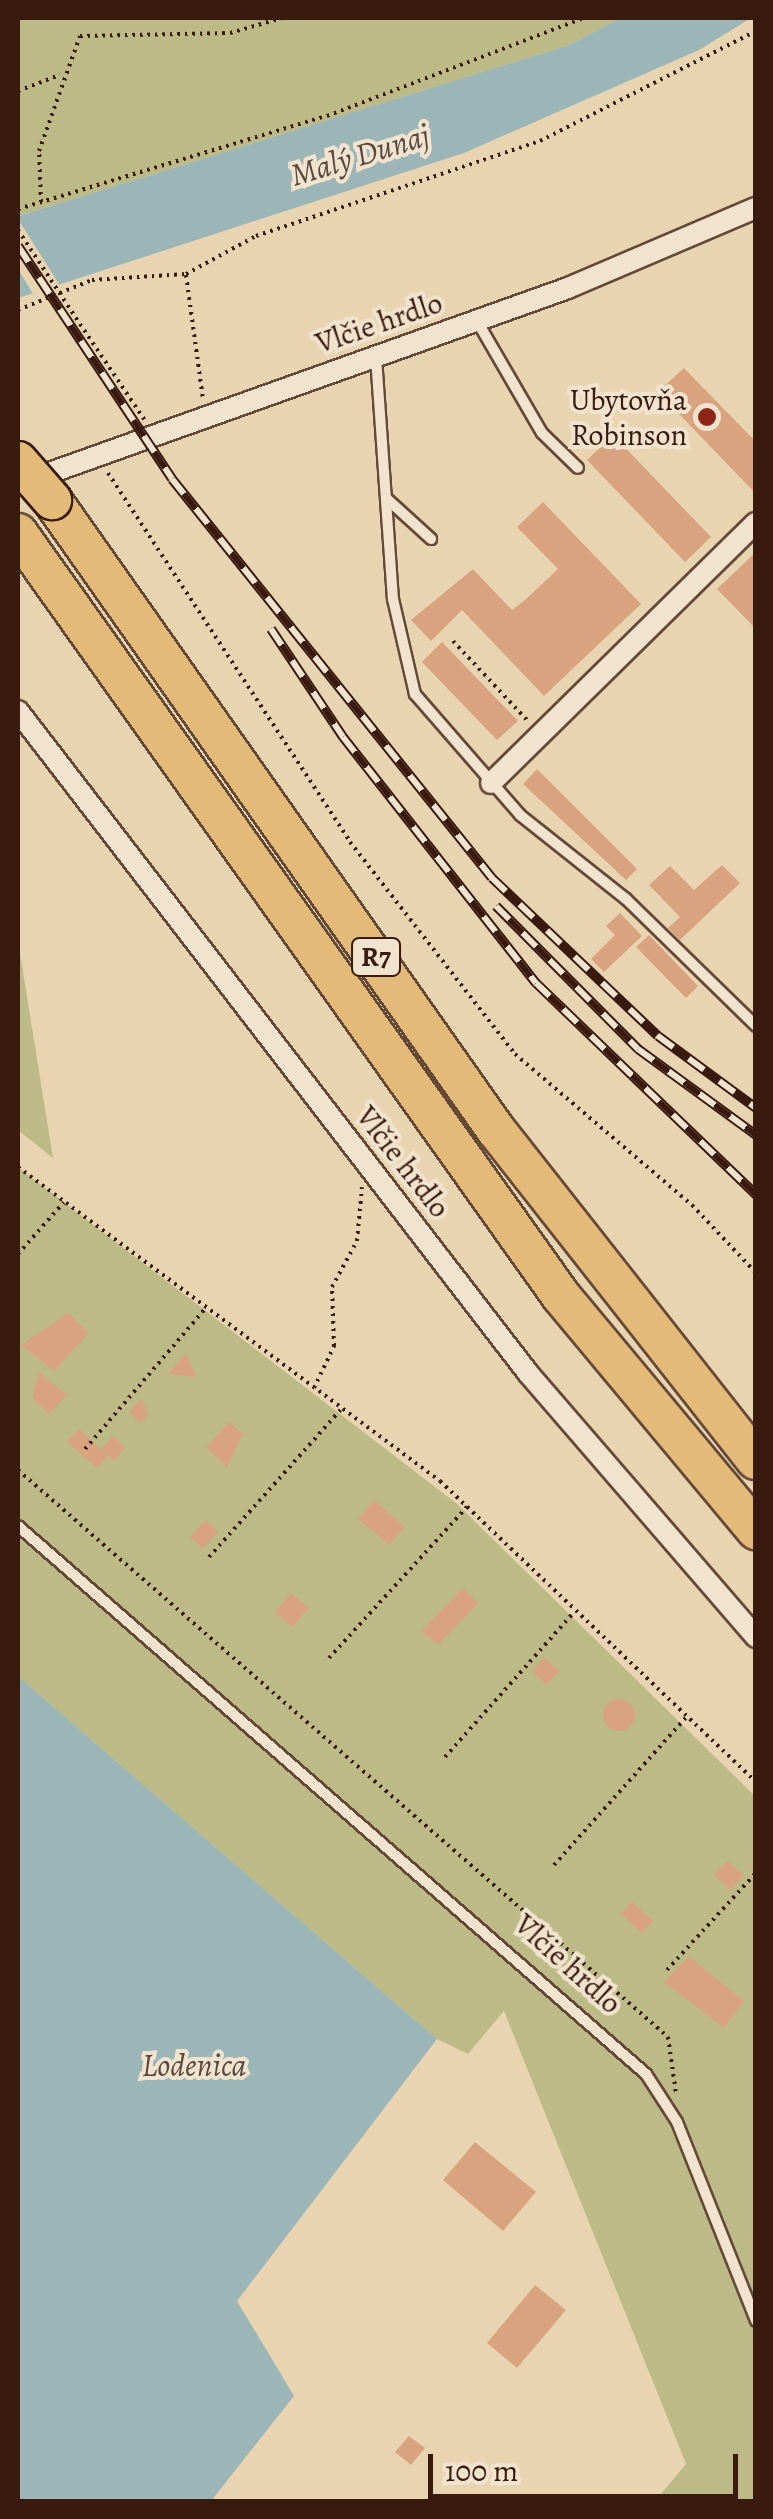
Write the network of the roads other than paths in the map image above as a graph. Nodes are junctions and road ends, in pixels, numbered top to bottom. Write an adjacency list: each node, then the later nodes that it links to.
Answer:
1 (756, 208): 2 (street, Vlčie hrdlo)
2 (477, 320): 3 (street, Vlčie hrdlo); 5 (lane)
3 (376, 356): 6 (street, Vlčie hrdlo); 7 (lane)
4 (18, 462): 14 (highway, R7, bridge)
5 (578, 468)
6 (18, 484)
7 (386, 497): 10 (lane); 12 (lane)
8 (756, 523): 12 (street)
9 (18, 533): 16 (highway, R7)
10 (431, 539)
11 (18, 710): 17 (street, Vlčie hrdlo)
12 (491, 783): 13 (lane)
13 (756, 1026)
14 (746, 1448)
15 (18, 1526): 18 (lane, Vlčie hrdlo)
16 (756, 1530)
17 (756, 1637)
18 (756, 2321)

